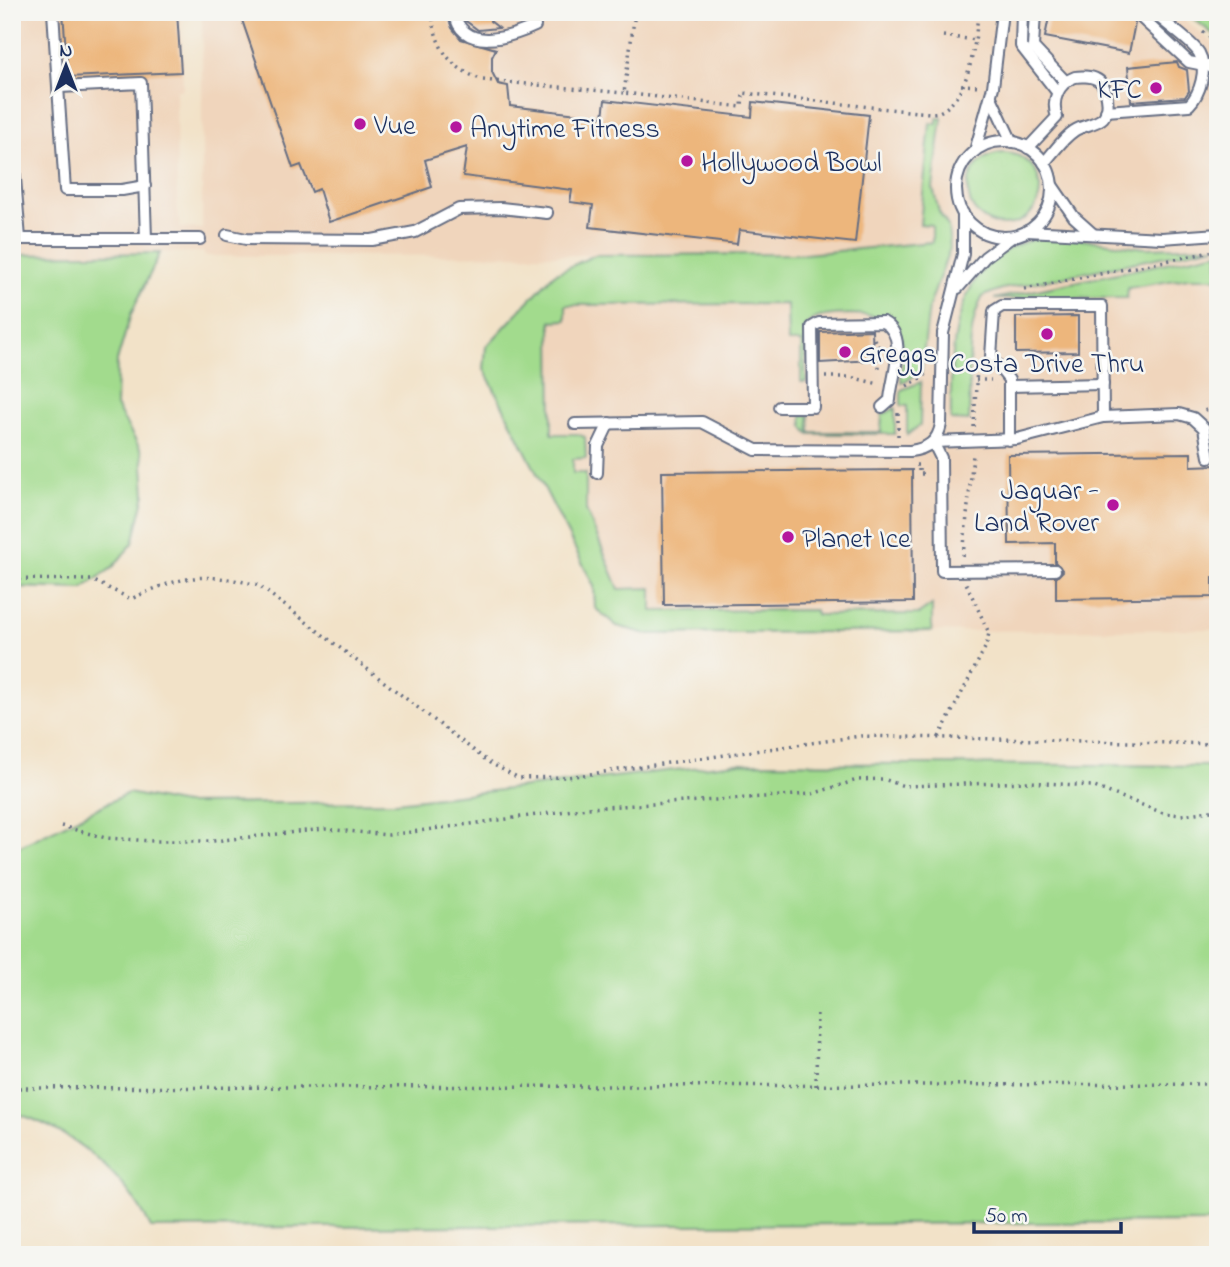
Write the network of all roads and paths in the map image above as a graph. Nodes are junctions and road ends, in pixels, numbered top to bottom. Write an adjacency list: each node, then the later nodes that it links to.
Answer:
1 (52, 12): 17 (lane)
2 (432, 12): 19 (path)
3 (454, 12): 11 (lane)
4 (635, 12): 19 (path)
5 (978, 12): 13 (path)
6 (1002, 12): 20 (lane)
7 (1022, 12): 18 (lane)
8 (1035, 12): 16 (lane)
9 (1135, 12): 14 (lane)
10 (1153, 12): 14 (lane)
11 (535, 26)
12 (943, 36): 13 (path)
13 (976, 40): 19 (path)
14 (1202, 64): 15 (lane); 21 (lane)
15 (1218, 72)
16 (1066, 82): 18 (lane); 21 (lane)
17 (60, 87): 27 (lane); 27 (lane)
18 (1057, 92): 24 (lane)
19 (624, 93)
20 (991, 97): 23 (lane); 25 (lane)
21 (1105, 111): 26 (lane)
22 (12, 141): 36 (lane)
23 (1012, 142): 24 (lane); 25 (lane)
24 (1028, 148): 26 (lane)
25 (975, 151): 30 (lane)
26 (1044, 163): 28 (lane)
27 (145, 186): 37 (lane)
28 (1052, 186): 31 (lane); 32 (lane)
29 (547, 213): 34 (lane)
30 (963, 213): 35 (lane); 39 (lane)
31 (1027, 231): 32 (lane); 35 (lane)
32 (1092, 233): 33 (lane)
33 (1218, 234)
34 (227, 235)
35 (1015, 235): 39 (lane)
36 (16, 239): 37 (lane)
37 (146, 239): 38 (lane)
38 (200, 239)
39 (956, 290): 54 (lane)
40 (874, 339): 42 (path)
41 (926, 376): 46 (path)
42 (879, 384): 45 (path); 47 (path)
43 (1103, 384): 44 (lane); 44 (lane); 50 (lane)
44 (1010, 386): 53 (lane)
45 (885, 387)
46 (898, 387)
47 (825, 388)
48 (779, 407): 49 (lane)
49 (882, 407)
50 (1104, 417): 53 (lane); 55 (lane)
51 (575, 424): 52 (lane)
52 (609, 424): 54 (lane); 58 (lane)
53 (1009, 440): 54 (lane)
54 (933, 442): 59 (lane)
55 (1209, 457)
56 (919, 465): 57 (path)
57 (912, 470)
58 (597, 473)
59 (1055, 570)
60 (12, 579): 61 (path)
61 (1218, 744)
62 (1218, 810): 63 (path)
63 (61, 826)
64 (817, 1009): 66 (path)
65 (1218, 1084): 66 (path)
66 (816, 1086): 67 (path)
67 (12, 1088)

